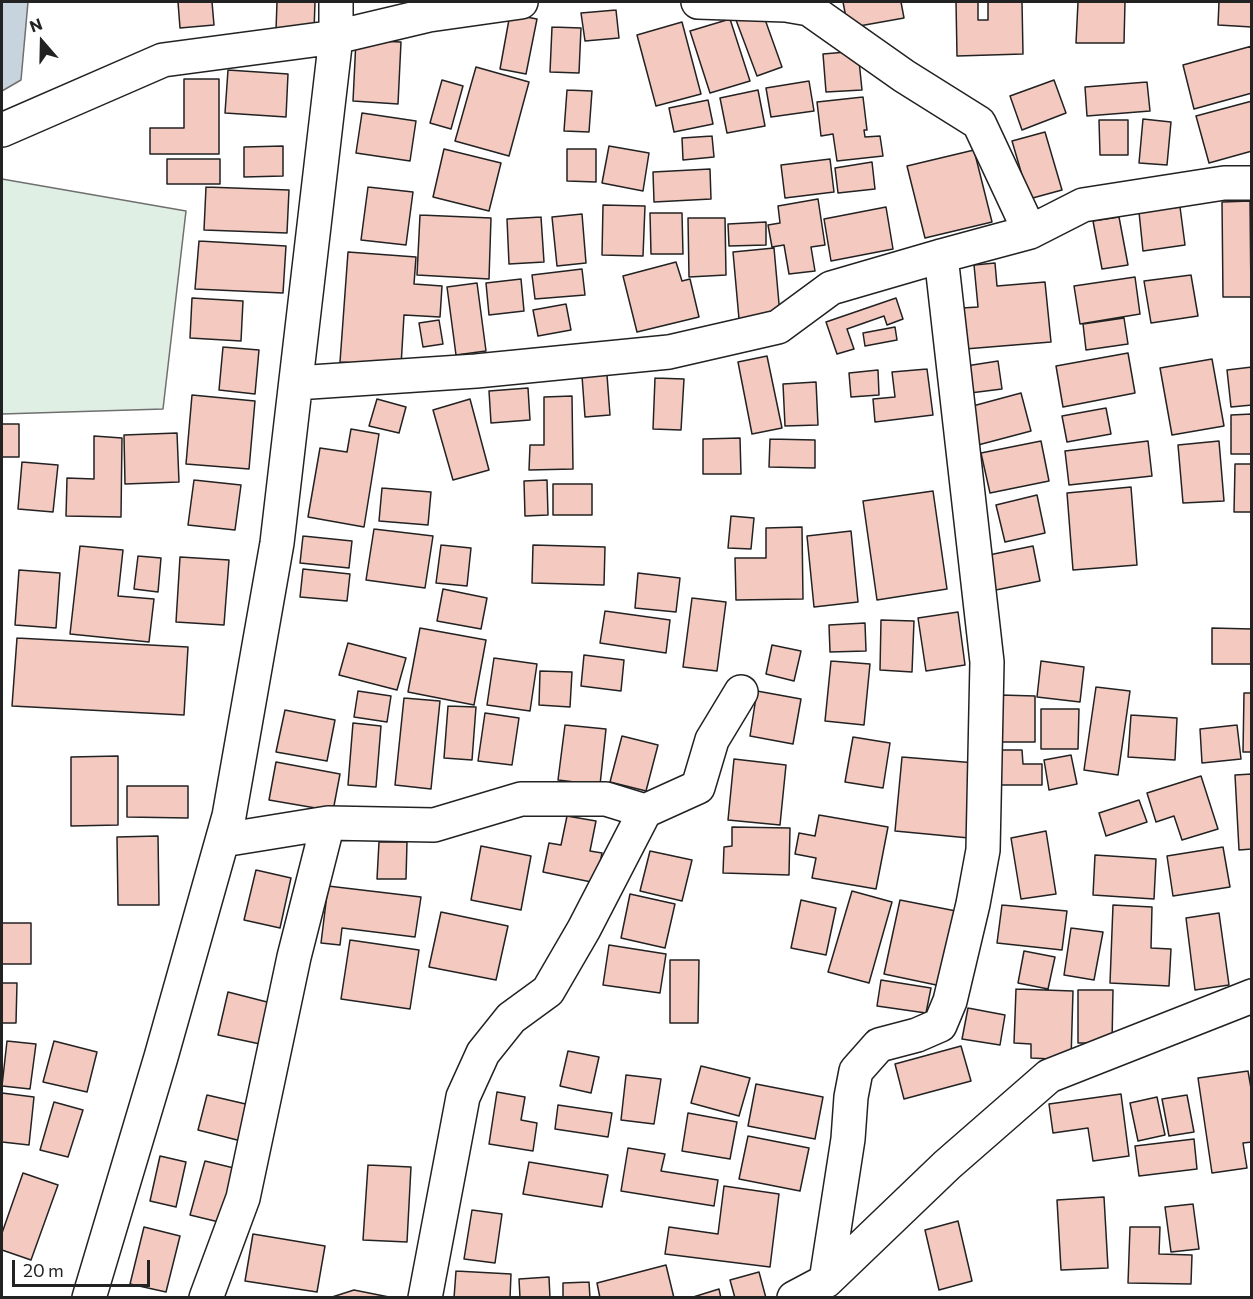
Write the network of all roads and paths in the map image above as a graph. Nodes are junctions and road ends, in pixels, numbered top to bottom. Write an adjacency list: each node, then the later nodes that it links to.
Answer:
1 (336, 2): 5 (street)
2 (521, 2): 5 (street)
3 (698, 2): 4 (street)
4 (787, 3): 8 (street)
5 (336, 37): 6 (street); 10 (street)
6 (2, 130)
7 (1251, 183): 8 (street)
8 (1030, 232): 9 (street)
9 (941, 256): 10 (street); 16 (street)
10 (296, 383): 14 (street)
11 (741, 692): 12 (street)
12 (645, 811): 13 (street); 19 (street)
13 (328, 823): 14 (street); 18 (street)
14 (223, 840): 17 (street)
15 (1251, 996): 16 (street)
16 (826, 1281): 20 (street)
17 (89, 1298)
18 (206, 1298)
19 (425, 1298)
20 (794, 1298)

